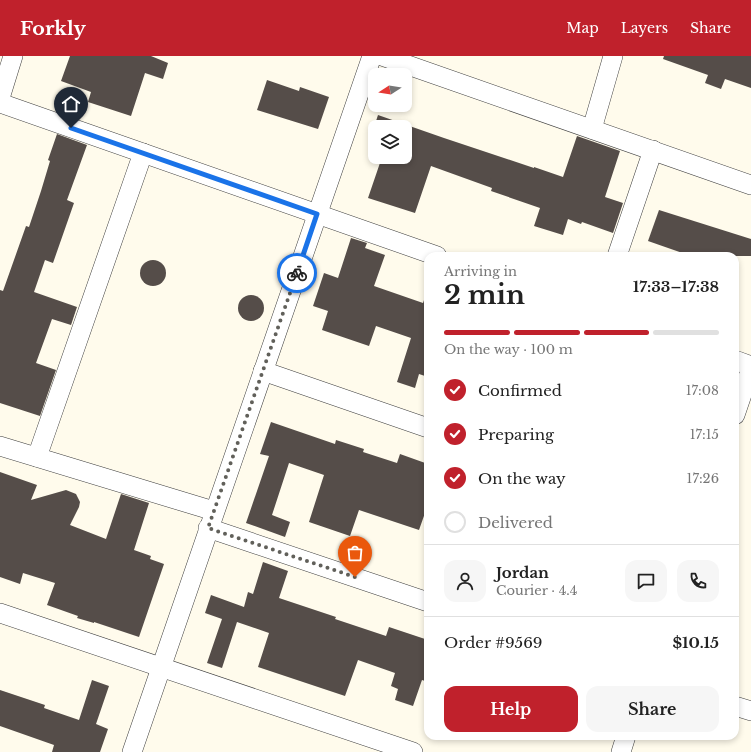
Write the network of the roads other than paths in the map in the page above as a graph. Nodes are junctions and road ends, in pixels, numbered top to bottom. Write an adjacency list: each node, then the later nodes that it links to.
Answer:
1 (13, 56): 5 (street)
2 (372, 56): 11 (street)
3 (382, 56): 7 (street)
4 (614, 56): 7 (street)
5 (0, 98)
6 (0, 103): 9 (street)
7 (592, 129): 8 (street)
8 (653, 150): 10 (street); 13 (street)
9 (143, 153): 11 (street); 20 (street)
10 (751, 185)
11 (317, 214): 12 (street); 16 (street)
12 (426, 252)
13 (618, 252)
14 (739, 362): 15 (street)
15 (751, 367): 17 (street)
16 (263, 371): 18 (street); 21 (street)
17 (739, 403)
18 (424, 427)
19 (0, 446): 20 (street)
20 (37, 457): 21 (street)
21 (211, 520): 22 (street); 24 (street)
22 (424, 600)
23 (0, 613): 24 (street)
24 (162, 667): 28 (street); 29 (street)
25 (739, 707): 26 (street)
26 (751, 711)
27 (625, 740): 30 (street)
28 (132, 752)
29 (413, 752)
30 (621, 752)

